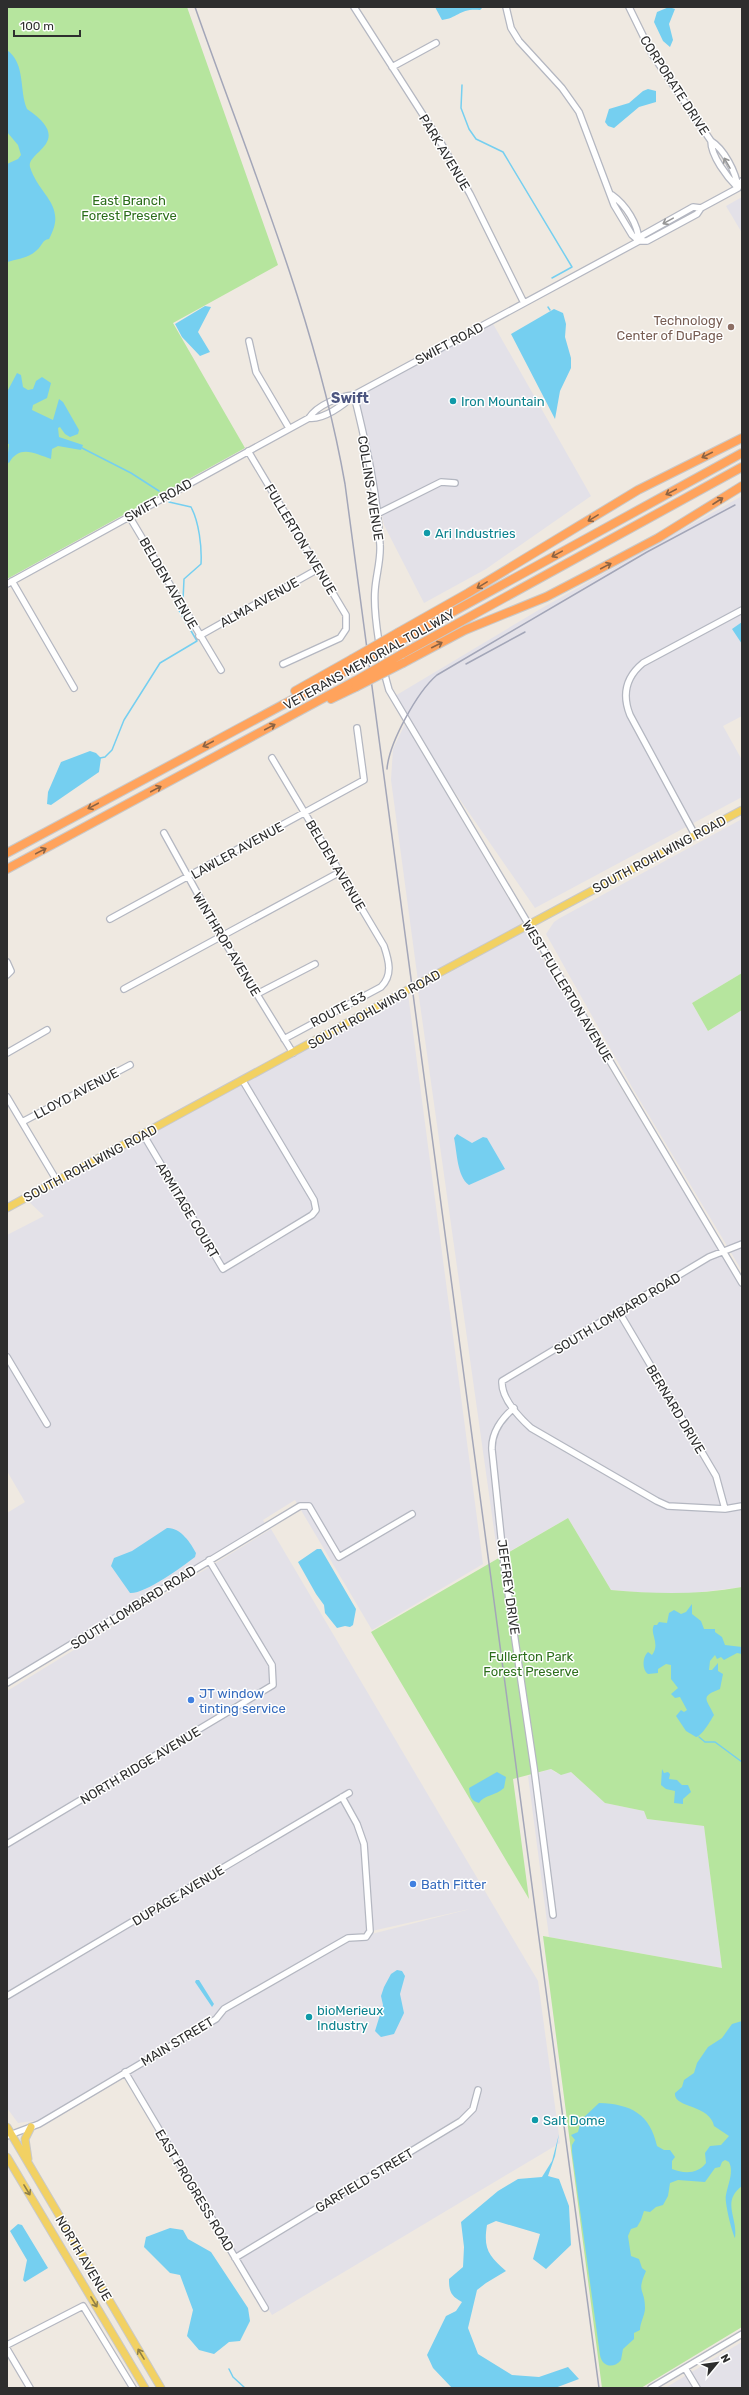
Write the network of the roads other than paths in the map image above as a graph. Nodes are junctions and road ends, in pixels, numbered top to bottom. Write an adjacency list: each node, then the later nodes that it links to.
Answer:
1 (354, 7): 5 (street, PARK AVENUE)
2 (506, 7): 8 (street)
3 (629, 7): 7 (street, CORPORATE DRIVE)
4 (436, 43): 5 (street)
5 (392, 67): 9 (street, PARK AVENUE)
6 (742, 181): 7 (street)
7 (740, 188): 8 (street, SWIFT ROAD)
8 (639, 241): 9 (street, SWIFT ROAD)
9 (524, 303): 11 (street, SWIFT ROAD)
10 (249, 341): 12 (street)
11 (354, 395): 12 (street, SWIFT ROAD); 19 (street, COLLINS AVENUE)
12 (289, 428): 14 (street, SWIFT ROAD)
13 (742, 438): 26 (highway, one-way to 26, bridge)
14 (248, 451): 20 (street, SWIFT ROAD); 21 (street, FULLERTON AVENUE)
15 (742, 453): 26 (highway, VETERANS MEMORIAL TOLLWAY, one-way to 26, bridge)
16 (742, 467): 25 (highway, VETERANS MEMORIAL TOLLWAY)
17 (455, 483): 19 (street)
18 (742, 486): 25 (highway, one-way to 18)
19 (377, 514): 30 (street, COLLINS AVENUE)
20 (129, 516): 22 (street, SWIFT ROAD); 24 (street, BELDEN AVENUE)
21 (318, 569): 24 (street, ALMA AVENUE); 27 (street, FULLERTON AVENUE)
22 (9, 583): 29 (street)
23 (742, 610): 36 (street)
24 (199, 636): 28 (street, BELDEN AVENUE)
25 (402, 658): 38 (highway, VETERANS MEMORIAL TOLLWAY, one-way to 25, bridge)
26 (352, 663): 37 (highway, VETERANS MEMORIAL TOLLWAY, one-way to 37)
27 (283, 664)
28 (221, 670)
29 (74, 688)
30 (394, 699): 42 (street, WEST FULLERTON AVENUE)
31 (357, 728): 34 (street, LAWLER AVENUE)
32 (272, 758): 34 (street, BELDEN AVENUE)
33 (742, 810): 36 (main road, SOUTH ROHLWING ROAD)
34 (305, 813): 39 (street, BELDEN AVENUE); 40 (street, LAWLER AVENUE)
35 (164, 833): 40 (street, WINTHROP AVENUE)
36 (695, 835): 42 (main road, SOUTH ROHLWING ROAD)
37 (7, 853)
38 (7, 869)
39 (340, 872): 43 (street); 47 (street, BELDEN AVENUE)
40 (187, 877): 41 (street, LAWLER AVENUE); 43 (street, WINTHROP AVENUE)
41 (110, 919)
42 (528, 926): 53 (main road, SOUTH ROHLWING ROAD, bridge); 62 (street, WEST FULLERTON AVENUE)
43 (221, 936): 48 (street); 49 (street, WINTHROP AVENUE)
44 (7, 962): 46 (street)
45 (315, 964): 49 (street)
46 (9, 974)
47 (389, 976): 51 (street, ROUTE 53)
48 (124, 989)
49 (257, 994): 51 (street, WINTHROP AVENUE)
50 (47, 1030): 52 (street)
51 (284, 1038): 53 (street, WINTHROP AVENUE)
52 (7, 1053)
53 (293, 1053): 55 (main road, SOUTH ROHLWING ROAD)
54 (130, 1065): 57 (street, LLOYD AVENUE)
55 (242, 1080): 58 (main road, SOUTH ROHLWING ROAD); 58 (street, ARMITAGE COURT)
56 (7, 1097): 57 (street)
57 (22, 1122): 59 (street)
58 (143, 1134): 59 (main road, SOUTH ROHLWING ROAD)
59 (57, 1181): 60 (main road, SOUTH ROHLWING ROAD)
60 (7, 1208)
61 (742, 1244): 62 (street, SOUTH LOMBARD ROAD)
62 (723, 1251): 63 (street, WEST FULLERTON AVENUE); 64 (street, SOUTH LOMBARD ROAD)
63 (742, 1283)
64 (619, 1312): 66 (street, SOUTH LOMBARD ROAD); 69 (street, BERNARD DRIVE)
65 (7, 1357): 67 (street)
66 (514, 1408): 69 (street); 76 (street, JEFFREY DRIVE)
67 (47, 1424)
68 (742, 1506): 69 (street)
69 (725, 1509)
70 (412, 1514): 71 (street, SOUTH LOMBARD ROAD)
71 (209, 1560): 72 (street, SOUTH LOMBARD ROAD); 75 (street, NORTH RIDGE AVENUE)
72 (7, 1683)
73 (349, 1793): 74 (street, DUPAGE AVENUE)
74 (342, 1797): 77 (street, DUPAGE AVENUE); 78 (street, MAIN STREET)
75 (7, 1844)
76 (553, 1915)
77 (7, 1996)
78 (126, 2072): 81 (street, MAIN STREET); 85 (street, EAST PROGRESS ROAD)
79 (478, 2090): 85 (street, GARFIELD STREET)
80 (7, 2127): 82 (main road, NORTH AVENUE)
81 (31, 2127): 82 (street, MAIN STREET); 84 (main road)
82 (9, 2135): 84 (main road, NORTH AVENUE)
83 (7, 2157): 93 (main road, NORTH AVENUE, one-way to 93)
84 (28, 2164): 94 (main road, NORTH AVENUE, one-way to 84)
85 (235, 2258): 86 (street, EAST PROGRESS ROAD)
86 (265, 2308)
87 (742, 2334): 90 (street)
88 (7, 2345): 92 (street, NORTH AVENUE)
89 (7, 2349): 91 (street)
90 (685, 2368): 95 (street); 96 (street)
91 (30, 2388)
92 (133, 2388)
93 (145, 2388)
94 (161, 2388)
95 (651, 2388)
96 (697, 2388)

